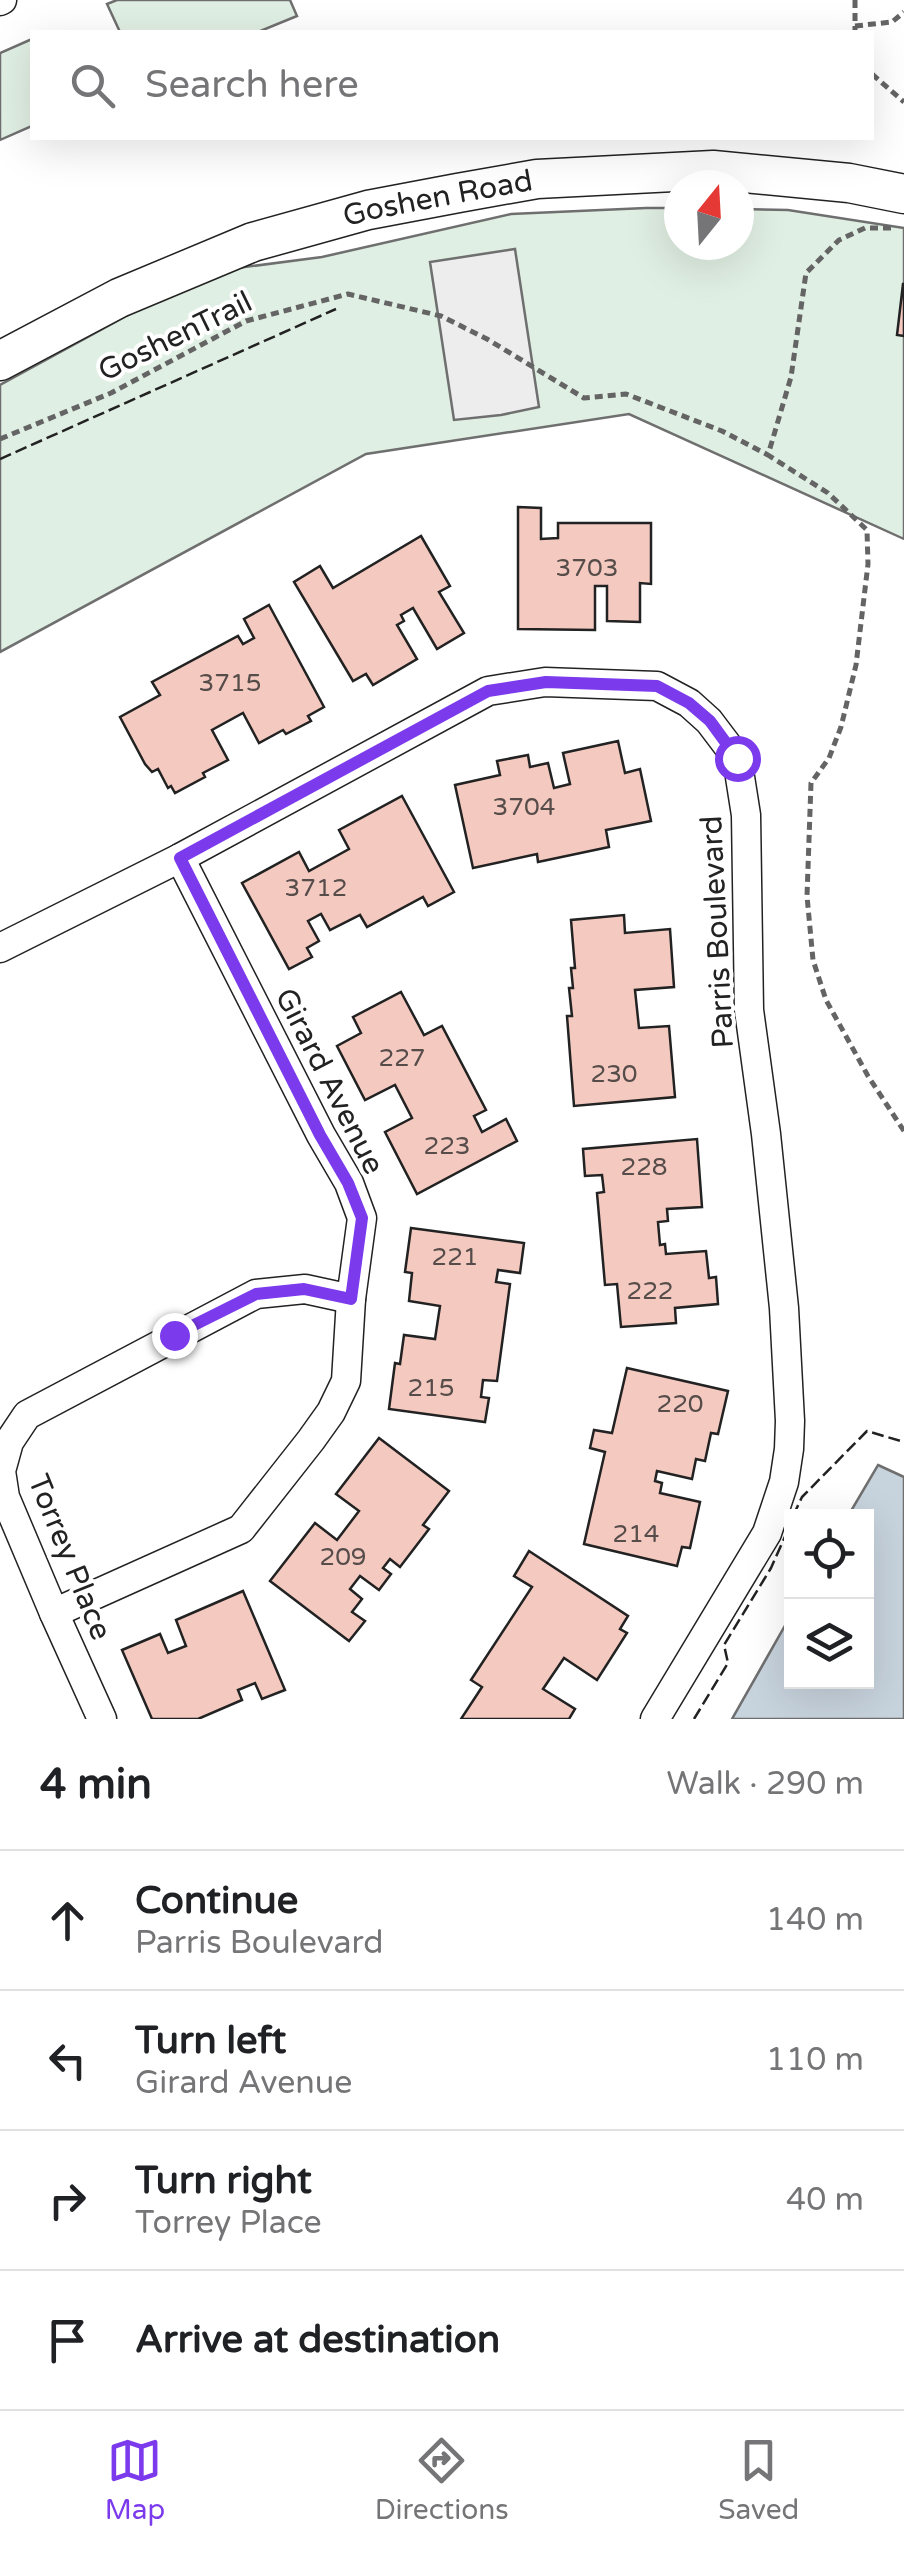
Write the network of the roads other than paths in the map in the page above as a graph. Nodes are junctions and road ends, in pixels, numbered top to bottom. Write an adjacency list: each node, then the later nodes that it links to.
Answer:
1 (904, 194): 2 (main road, Goshen Road)
2 (0, 361)
3 (180, 858): 4 (street, Parris Boulevard); 5 (street, Girard Avenue); 8 (street, Parris Boulevard)
4 (0, 948)
5 (351, 1299): 6 (street, Girard Avenue); 6 (street, Torrey Place)
6 (54, 1614): 7 (street, Torrey Place)
7 (102, 1719)
8 (655, 1719)

